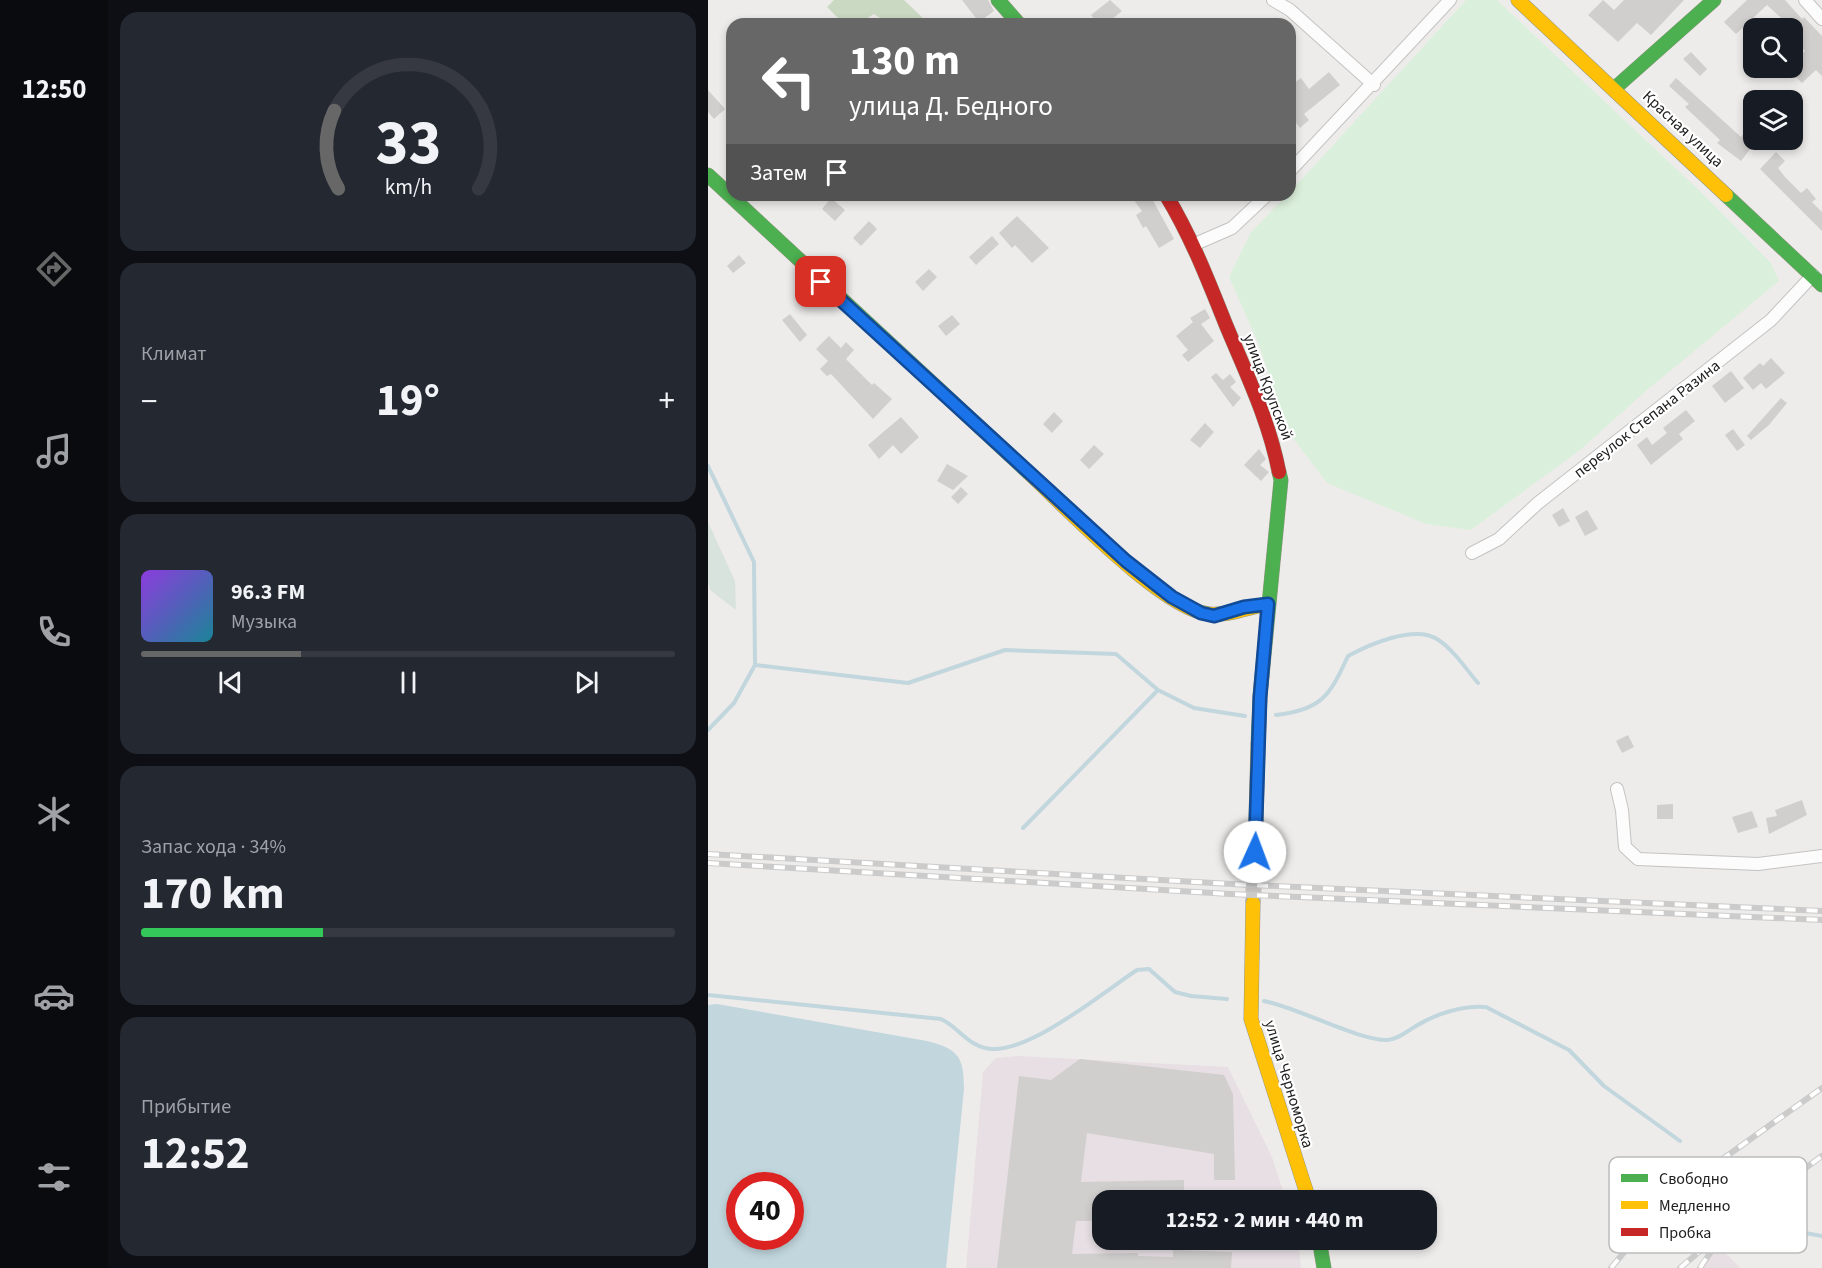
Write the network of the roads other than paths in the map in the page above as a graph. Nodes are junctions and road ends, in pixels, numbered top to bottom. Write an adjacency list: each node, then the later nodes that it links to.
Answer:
1 (998, 0): 7 (street)
2 (1273, 0): 9 (street)
3 (1450, 0): 9 (street)
4 (1518, 0): 10 (street, Красная улица)
5 (1714, 0): 10 (street)
6 (1805, 0): 8 (street)
7 (1014, 18)
8 (1822, 19)
9 (1374, 85): 11 (street)
10 (1615, 88): 18 (street, Красная улица)
11 (1296, 165)
12 (708, 175): 13 (street)
13 (726, 192)
14 (736, 201): 20 (street)
15 (1169, 201): 17 (street, улица Крупской)
16 (1261, 201): 17 (street)
17 (1193, 245): 20 (street, улица Крупской)
18 (1817, 280): 19 (street, переулок Степана Разина)
19 (1472, 552)
20 (1268, 604): 22 (street)
21 (1617, 789): 23 (street)
22 (1255, 852)
23 (1822, 856)
24 (1253, 903): 25 (street, улица Черноморка)
25 (1306, 1190)
26 (1321, 1250): 27 (street)
27 (1324, 1268)

